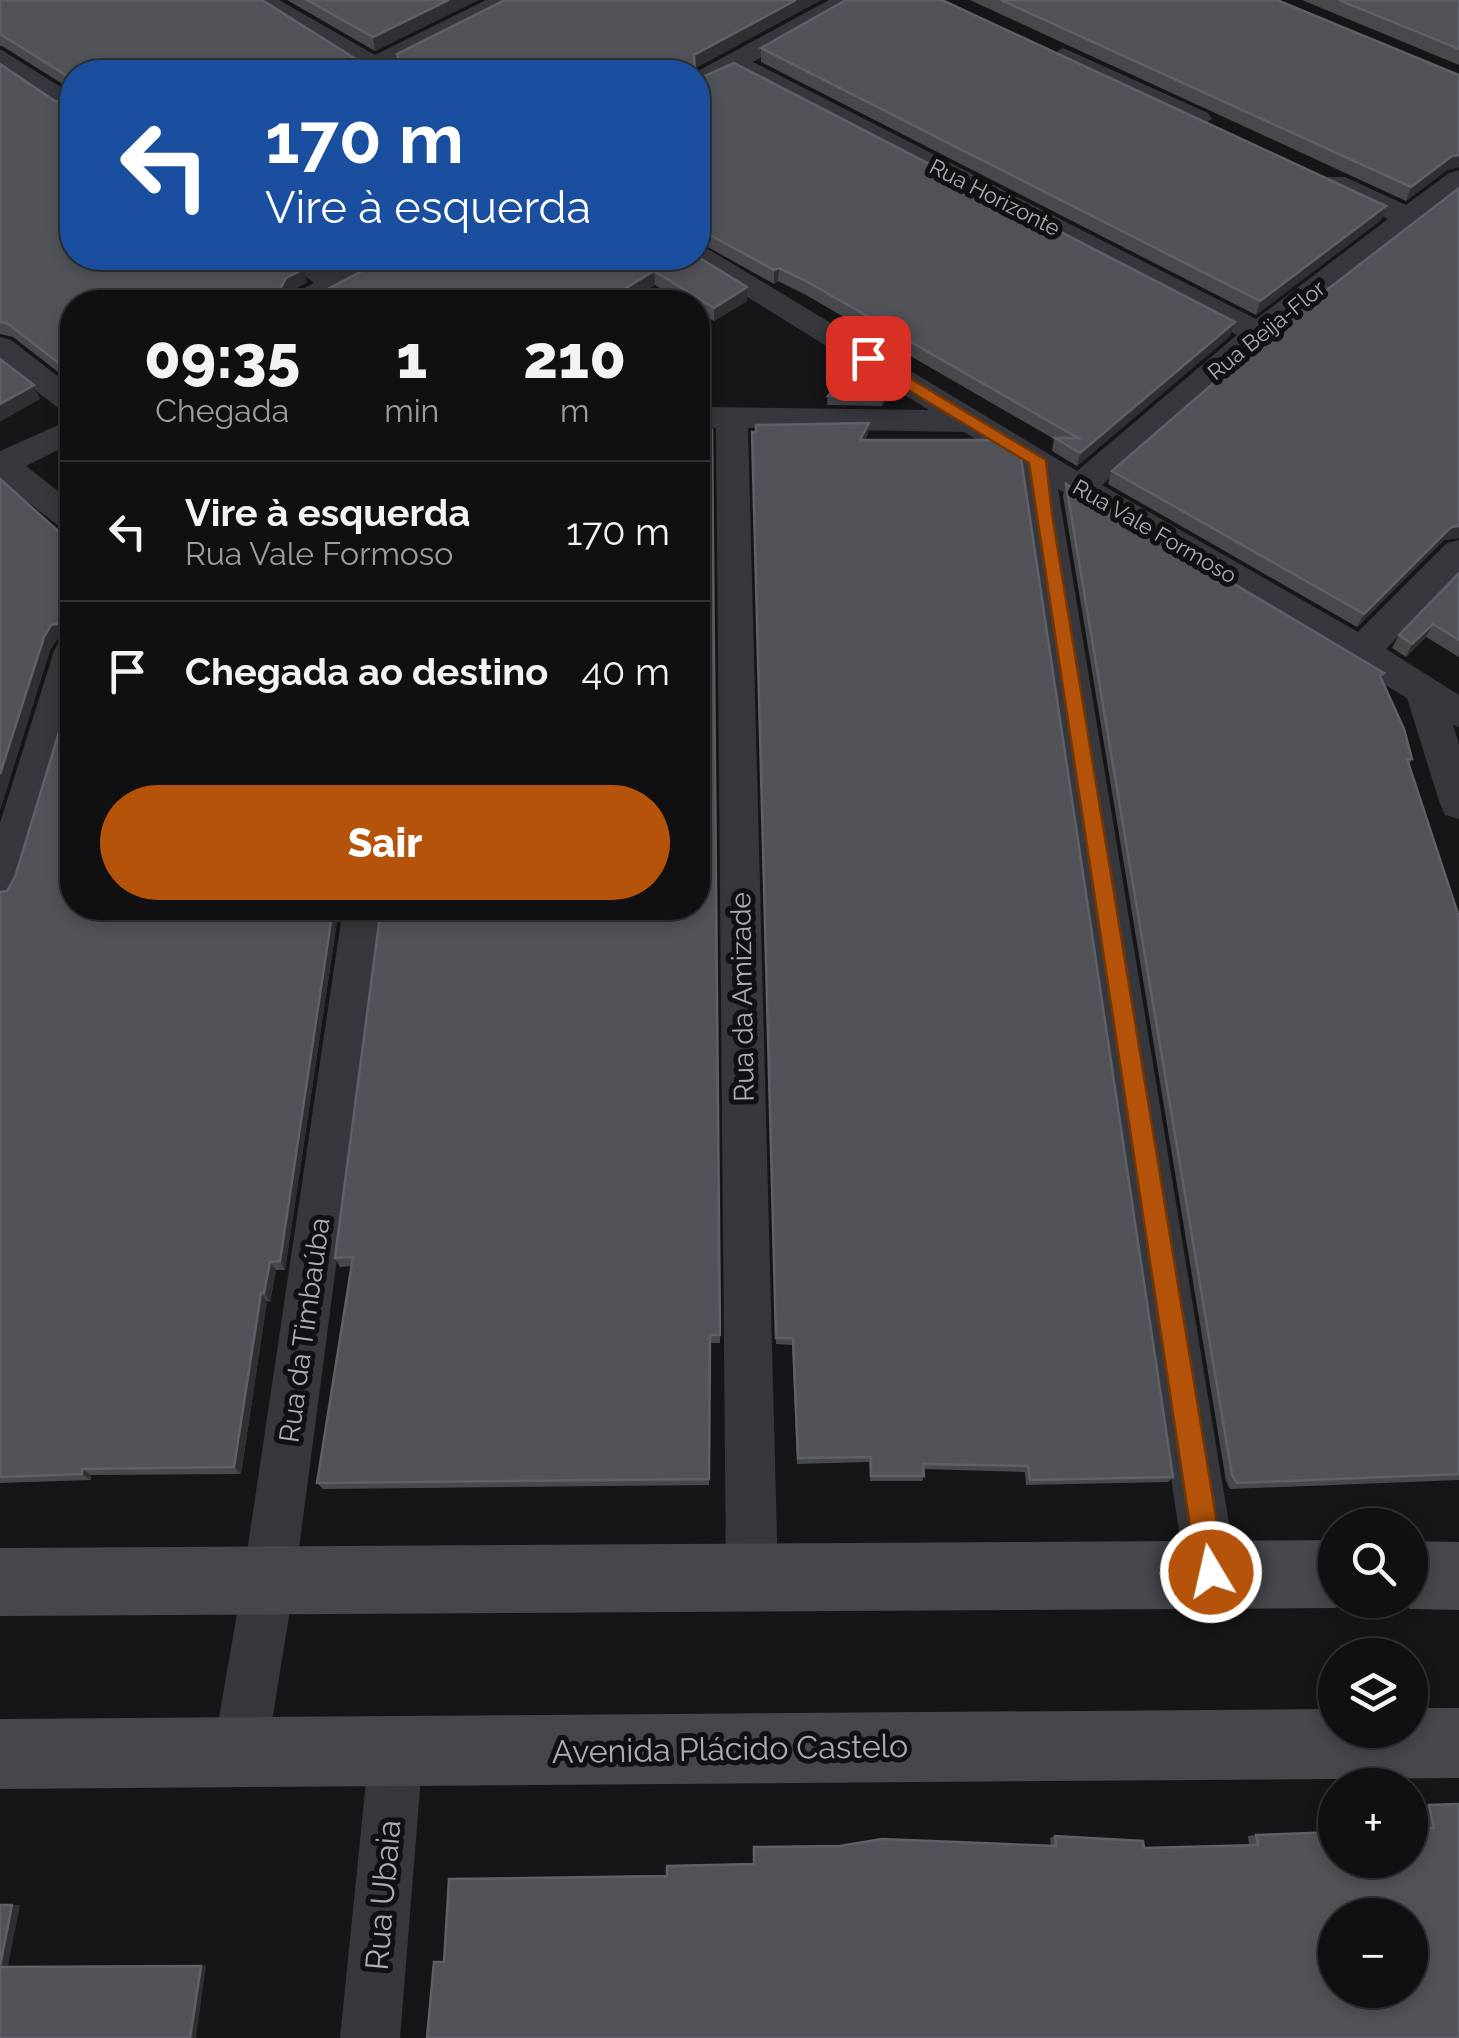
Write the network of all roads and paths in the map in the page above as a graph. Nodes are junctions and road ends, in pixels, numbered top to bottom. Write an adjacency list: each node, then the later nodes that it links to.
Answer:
1 (261, 0): 6 (street)
2 (506, 0): 7 (street)
3 (848, 0): 8 (street)
4 (1042, 47): 11 (street)
5 (0, 58): 10 (street)
6 (364, 60)
7 (396, 60)
8 (732, 62): 9 (street); 20 (street, Rua Horizonte)
9 (710, 75)
10 (60, 98)
11 (1216, 128)
12 (1304, 169): 14 (street)
13 (1459, 179): 14 (street, Rua Beija-Flor)
14 (1410, 218): 20 (street, Rua Beija-Flor)
15 (710, 262): 24 (street, Rua Vale Formoso)
16 (315, 270): 18 (street)
17 (362, 270): 18 (street)
18 (336, 284): 19 (street)
19 (325, 290)
20 (1258, 333): 28 (street, Rua Beija-Flor)
21 (0, 346): 22 (street)
22 (60, 394)
23 (715, 417): 24 (street); 42 (street, Rua da Amizade)
24 (969, 421): 26 (street, Rua Vale Formoso)
25 (60, 436): 27 (street)
26 (1038, 460): 28 (street, Rua Vale Formoso); 38 (street)
27 (1, 465): 29 (street)
28 (1079, 486): 31 (street, Rua Vale Formoso)
29 (60, 510)
30 (1459, 552): 31 (street)
31 (1362, 651): 33 (street, Rua Vale Formoso)
32 (60, 690): 36 (street)
33 (1424, 694): 34 (street, Rua Vale Formoso); 35 (street)
34 (1459, 713)
35 (1459, 804)
36 (0, 887)
37 (361, 920): 43 (street, Rua da Timbaúba)
38 (1211, 1572): 39 (street); 42 (street)
39 (1318, 1574)
40 (1428, 1575): 41 (street)
41 (1459, 1576)
42 (752, 1577): 43 (street)
43 (269, 1579): 44 (street); 46 (street, Rua da Timbaúba)
44 (0, 1582)
45 (1459, 1743): 47 (street, Avenida Plácido Castelo)
46 (240, 1752): 47 (street, Avenida Plácido Castelo); 48 (street, Avenida Plácido Castelo)
47 (396, 1752): 49 (street, Rua Ubaia)
48 (0, 1754)
49 (370, 2038)

